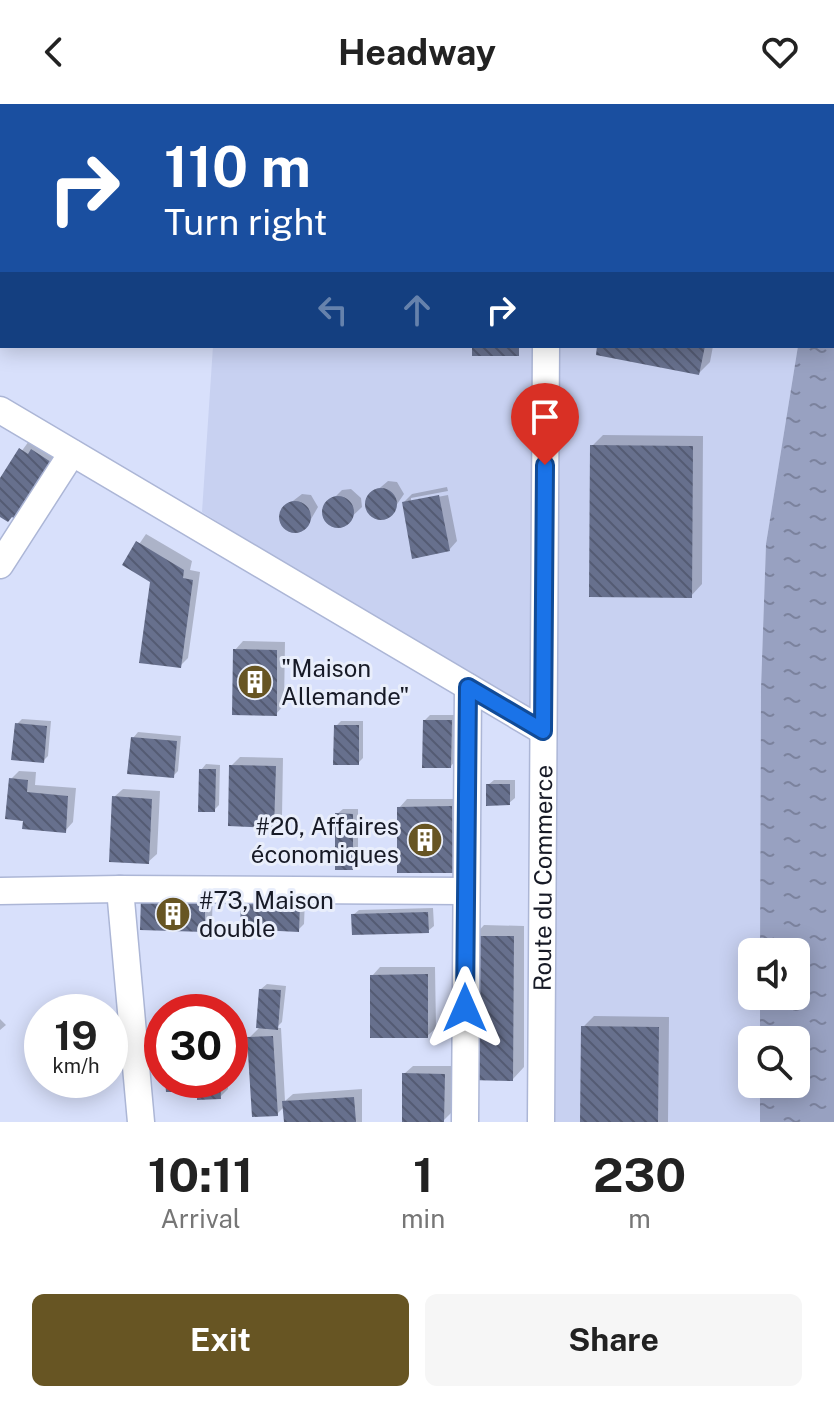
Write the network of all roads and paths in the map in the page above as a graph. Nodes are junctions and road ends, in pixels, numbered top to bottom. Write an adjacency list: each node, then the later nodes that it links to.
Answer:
1 (546, 348): 6 (street, Route du Commerce)
2 (0, 410): 3 (street)
3 (72, 453): 4 (street); 5 (street)
4 (0, 565)
5 (468, 687): 6 (street); 9 (street)
6 (543, 731): 12 (street, Route du Commerce)
7 (120, 889): 8 (street); 9 (street); 10 (street)
8 (0, 891)
9 (465, 891): 11 (street)
10 (141, 1122)
11 (465, 1122)
12 (541, 1122)

